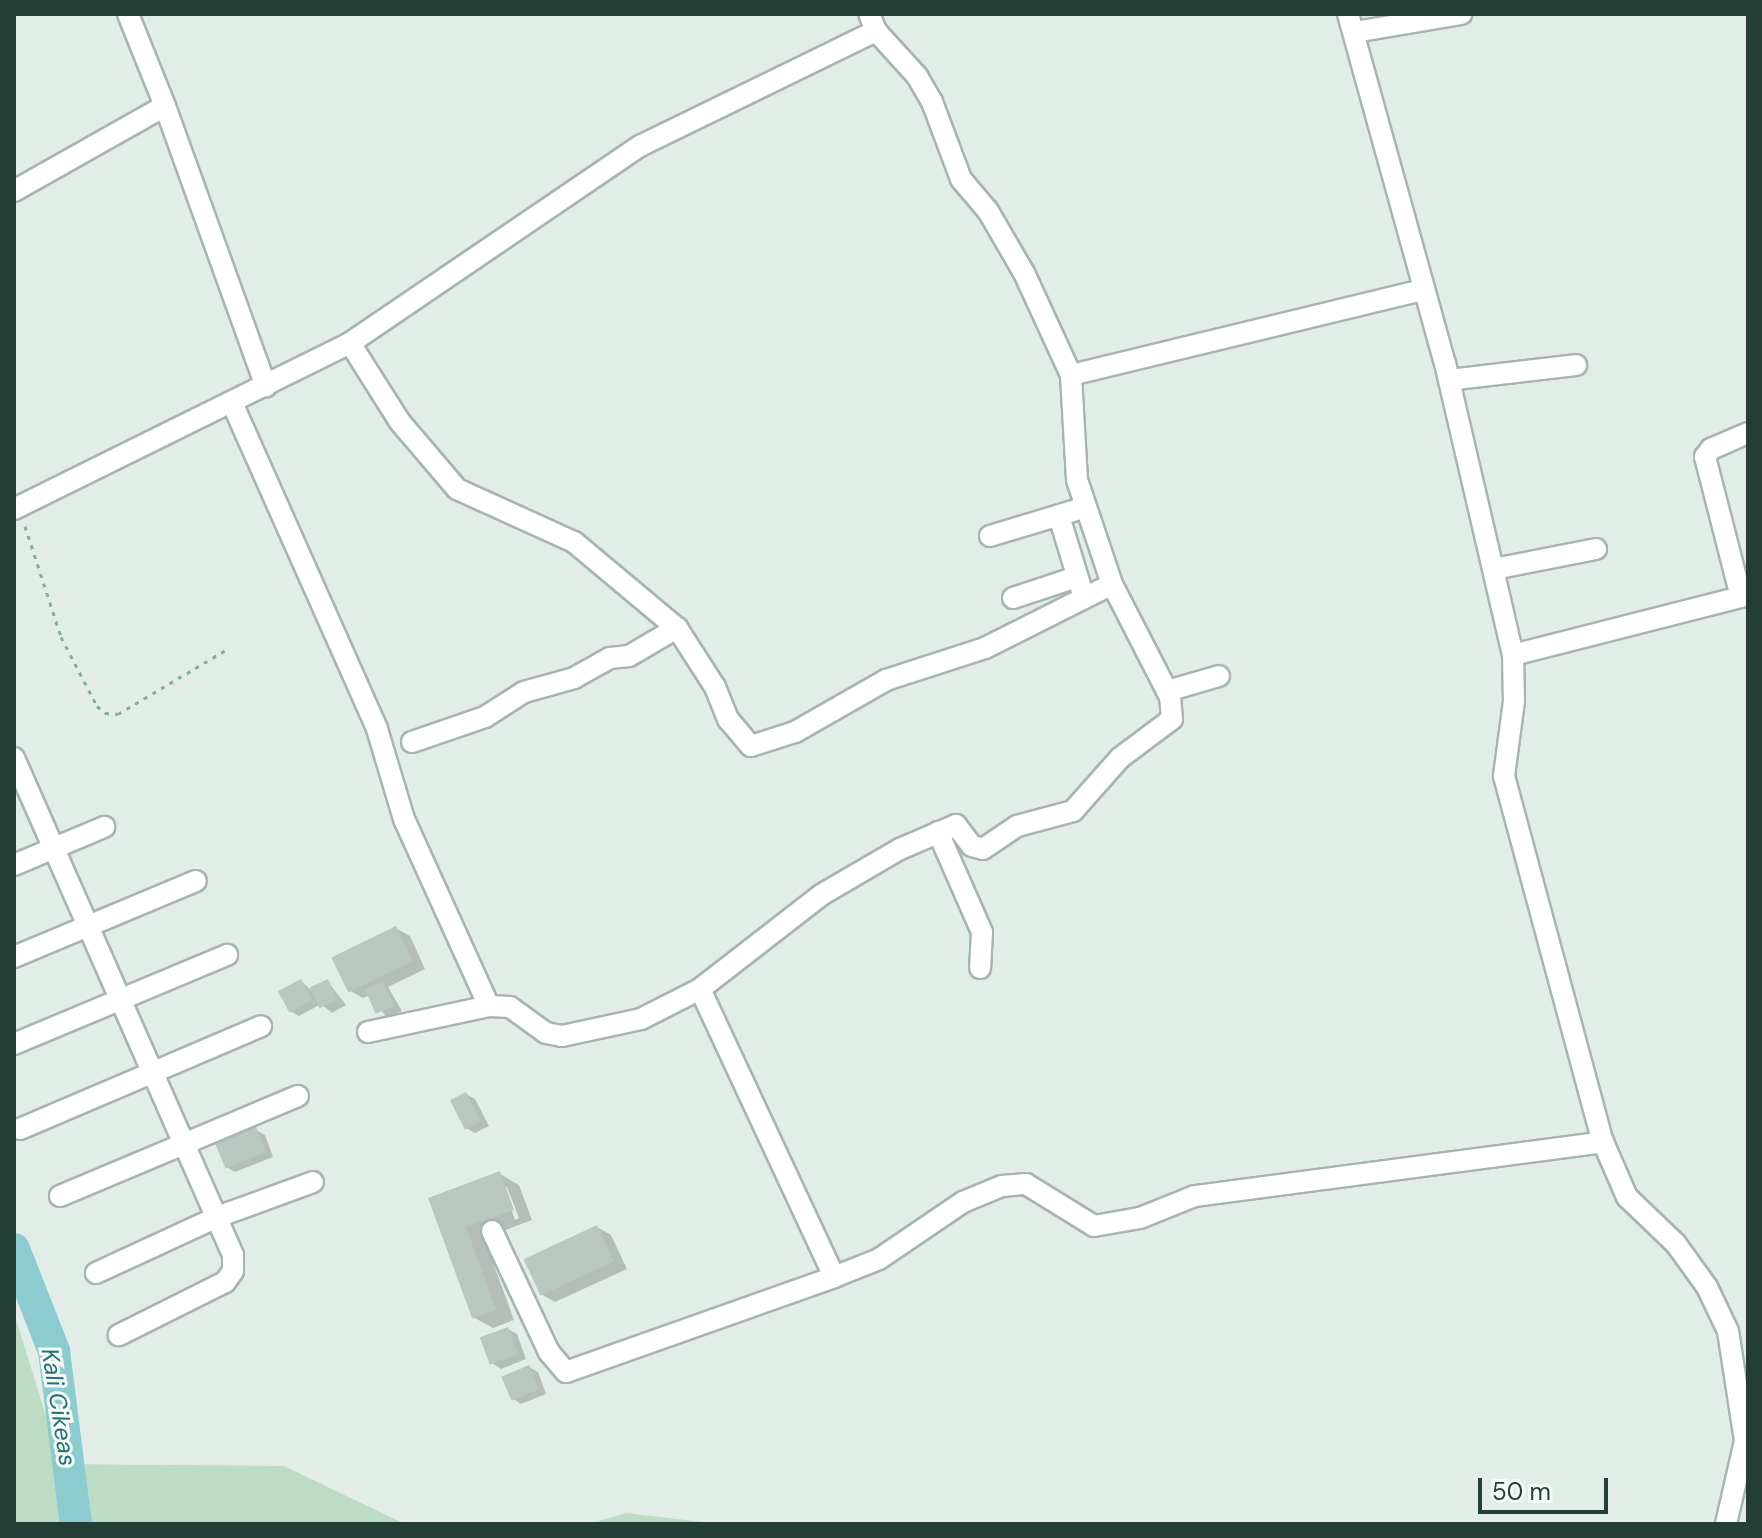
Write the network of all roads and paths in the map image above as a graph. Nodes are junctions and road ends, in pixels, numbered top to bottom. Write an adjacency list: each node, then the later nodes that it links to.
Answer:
1 (128, 14): 5 (street)
2 (1461, 14): 4 (street)
3 (872, 22): 8 (street); 10 (street)
4 (1352, 23): 7 (street)
5 (165, 106): 6 (street); 12 (street)
6 (14, 191)
7 (1422, 290): 10 (street); 11 (street)
8 (350, 343): 12 (street); 24 (street)
9 (1576, 365): 11 (street)
10 (1071, 375): 15 (street)
11 (1449, 380): 20 (street)
12 (266, 386): 13 (street)
13 (233, 405): 16 (street); 43 (street)
14 (1748, 433): 22 (street)
15 (1086, 507): 17 (street); 21 (street)
16 (17, 508): 25 (path)
17 (1059, 516): 18 (street); 23 (street)
18 (990, 536)
19 (1596, 549): 20 (street)
20 (1494, 569): 26 (street)
21 (1112, 584): 24 (street); 28 (street)
22 (1744, 596): 26 (street)
23 (1013, 598)
24 (677, 628): 29 (street)
25 (229, 648)
26 (1513, 655): 50 (street)
27 (1219, 676): 28 (street)
28 (1167, 691): 33 (street)
29 (412, 742)
30 (14, 758): 31 (street)
31 (19, 781): 34 (street)
32 (104, 827): 34 (street)
33 (938, 832): 40 (street); 41 (street)
34 (56, 846): 35 (street); 37 (street)
35 (14, 865)
36 (196, 881): 37 (street)
37 (91, 925): 39 (street); 42 (street)
38 (227, 955): 42 (street)
39 (14, 957)
40 (980, 968)
41 (700, 989): 43 (street); 57 (street)
42 (122, 1001): 46 (street); 47 (street)
43 (489, 1006): 45 (street)
44 (261, 1026): 47 (street)
45 (368, 1032)
46 (14, 1044)
47 (154, 1071): 49 (street); 51 (street)
48 (298, 1096): 51 (street)
49 (20, 1129)
50 (1603, 1142): 57 (street); 59 (street)
51 (185, 1143): 53 (street); 54 (street)
52 (313, 1182): 54 (street)
53 (60, 1196)
54 (217, 1217): 56 (street); 58 (street)
55 (492, 1231): 57 (street)
56 (96, 1273)
57 (834, 1277)
58 (119, 1335)
59 (1726, 1524)

